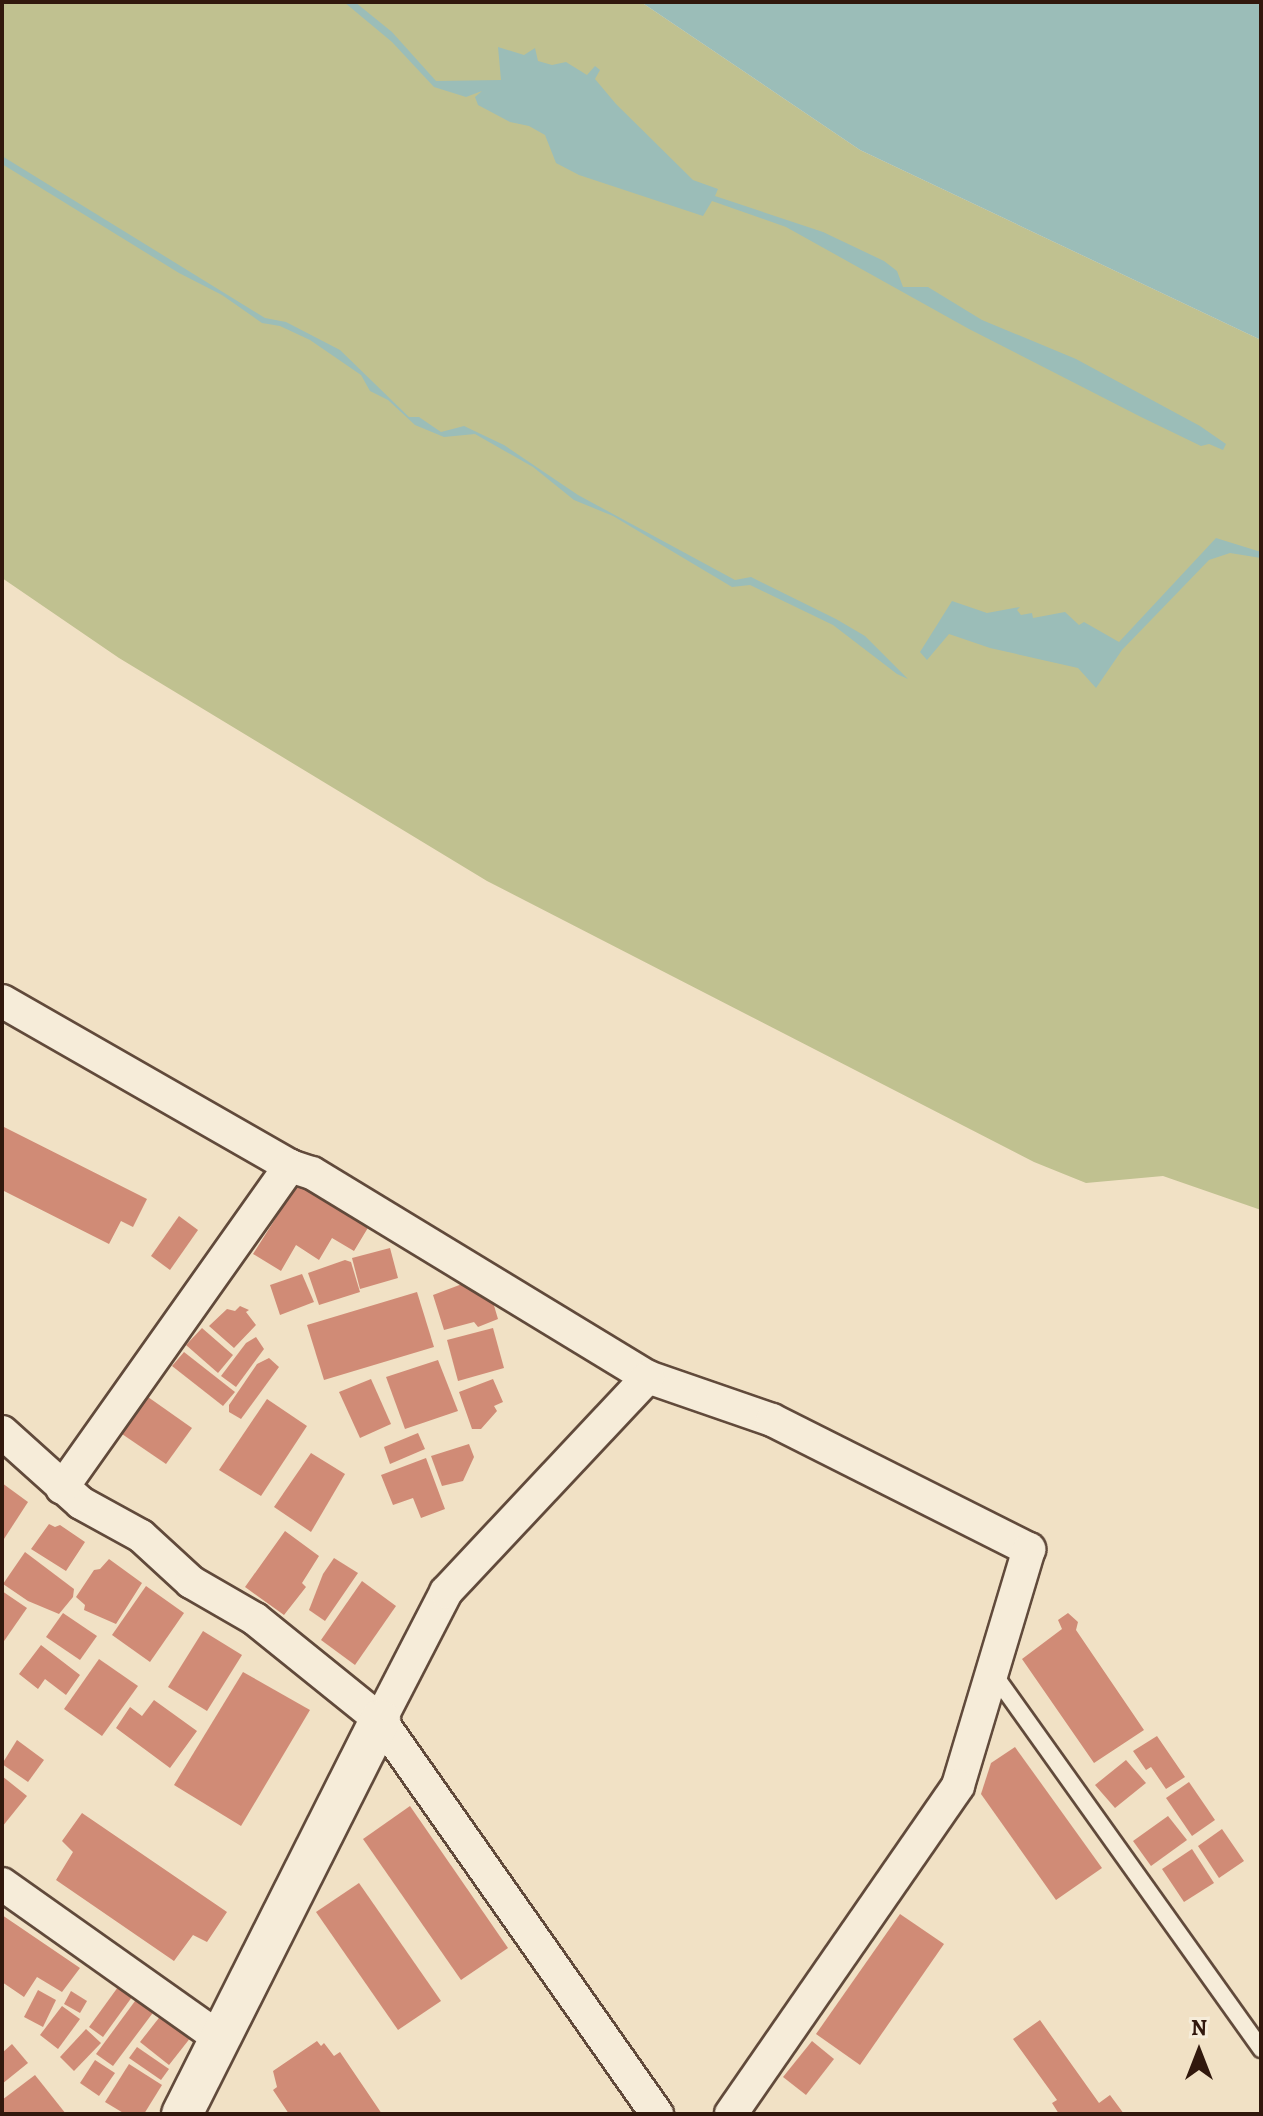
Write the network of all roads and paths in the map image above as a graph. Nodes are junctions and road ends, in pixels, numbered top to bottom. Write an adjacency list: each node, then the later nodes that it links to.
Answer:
1 (2, 1001): 2 (street)
2 (290, 1166): 3 (street); 5 (street)
3 (648, 1377): 6 (street); 7 (street)
4 (2, 1432): 5 (street)
5 (62, 1488): 7 (street)
6 (991, 1671): 10 (lane); 13 (street)
7 (380, 1720): 9 (street); 12 (street)
8 (2, 1884): 9 (street)
9 (221, 2039): 11 (street)
10 (1261, 2049)
11 (182, 2114)
12 (657, 2114)
13 (731, 2114)

